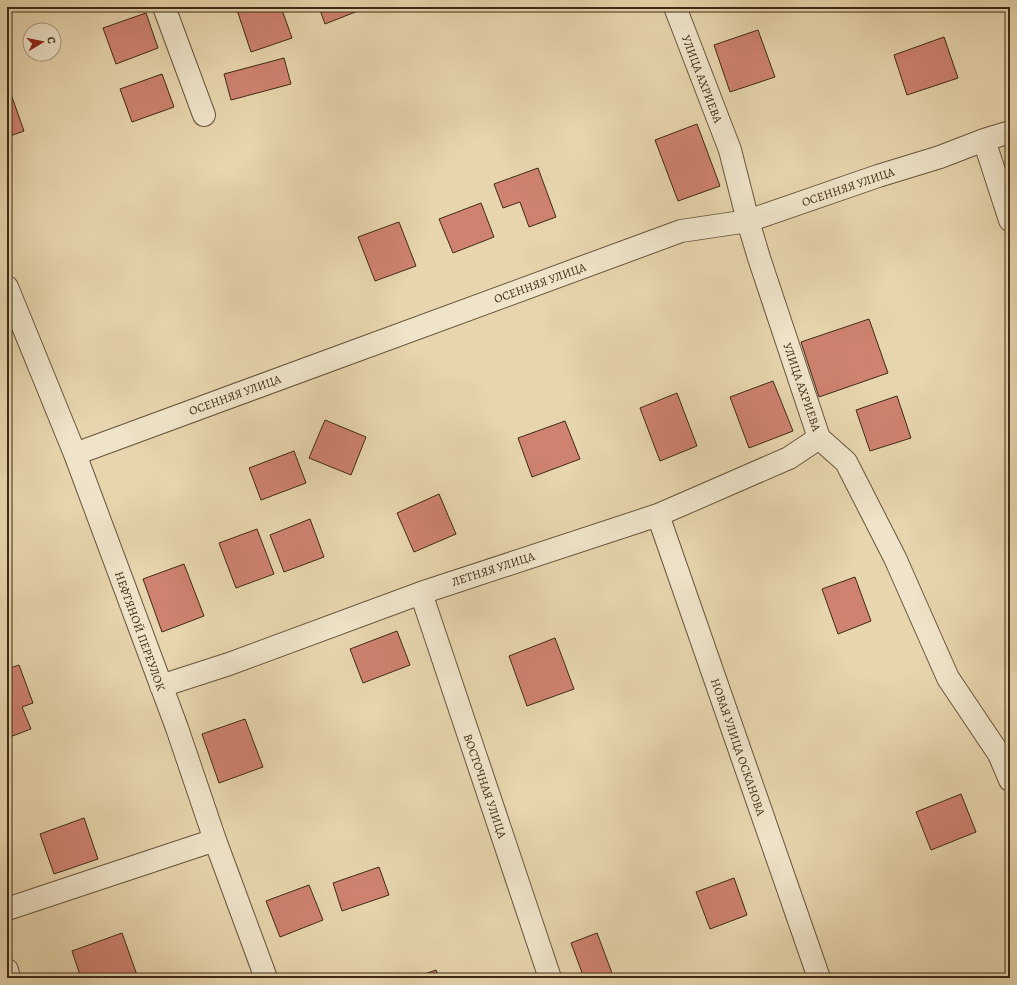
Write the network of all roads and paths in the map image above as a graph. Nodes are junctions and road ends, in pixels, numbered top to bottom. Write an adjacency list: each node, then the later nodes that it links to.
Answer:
1 (164, 7): 3 (street)
2 (675, 7): 7 (street, УЛИЦА АХРИЕВА)
3 (204, 115)
4 (1010, 132): 5 (street, ОСЕННЯЯ УЛИЦА)
5 (984, 140): 6 (street); 7 (street, ОСЕННЯЯ УЛИЦА)
6 (1010, 220)
7 (748, 221): 9 (street, УЛИЦА АХРИЕВА); 10 (street, ОСЕННЯЯ УЛИЦА)
8 (7, 287): 10 (street, НЕФТЯНОЙ ПЕРЕУЛОК)
9 (819, 438): 11 (street, ЛЕТНЯЯ УЛИЦА); 14 (street, УЛИЦА АХРИЕВА)
10 (75, 454): 13 (street, НЕФТЯНОЙ ПЕРЕУЛОК)
11 (658, 515): 12 (street, ЛЕТНЯЯ УЛИЦА); 21 (street, НОВАЯ УЛИЦА ОСКАНОВА)
12 (420, 593): 13 (street, ЛЕТНЯЯ УЛИЦА); 20 (street, ВОСТОЧНАЯ УЛИЦА)
13 (161, 686): 15 (street, НЕФТЯНОЙ ПЕРЕУЛОК)
14 (1010, 780)
15 (215, 840): 16 (street); 19 (street, НЕФТЯНОЙ ПЕРЕУЛОК)
16 (7, 909)
17 (7, 970): 18 (street)
18 (10, 978)
19 (266, 978)
20 (550, 978)
21 (819, 978)

